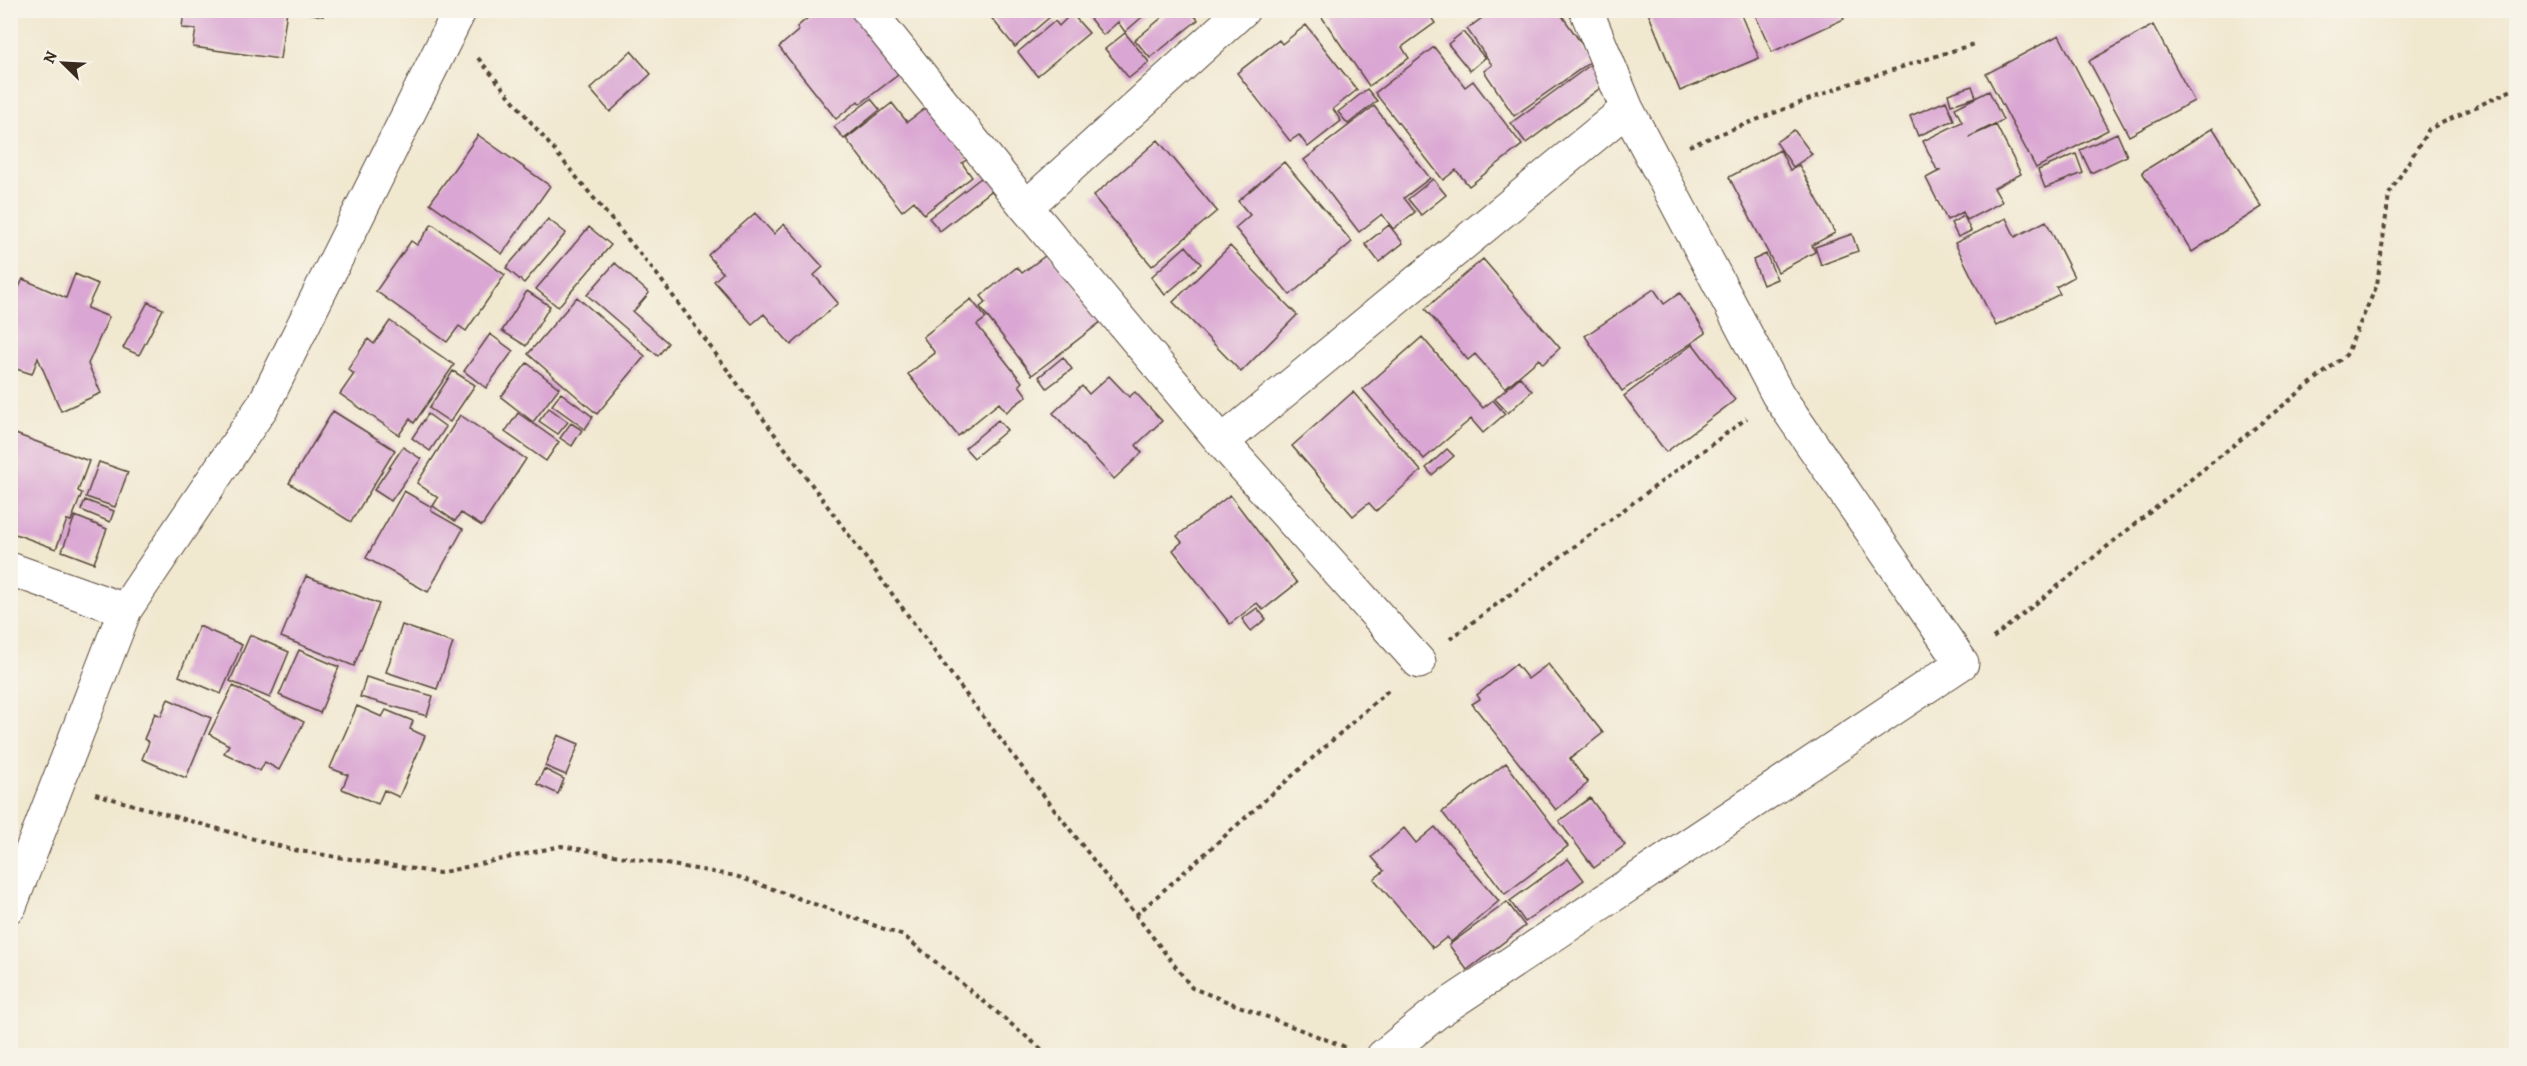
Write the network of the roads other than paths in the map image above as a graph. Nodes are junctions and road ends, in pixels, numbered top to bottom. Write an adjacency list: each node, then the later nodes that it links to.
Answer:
1 (868, 10): 6 (street)
2 (1243, 10): 6 (street)
3 (1586, 10): 5 (street)
4 (456, 19): 9 (street)
5 (1627, 109): 7 (street); 12 (street)
6 (1026, 207): 7 (street)
7 (1222, 442): 10 (street)
8 (10, 569): 9 (street)
9 (125, 610): 11 (street)
10 (1419, 662)
11 (10, 906)
12 (1370, 1053)

